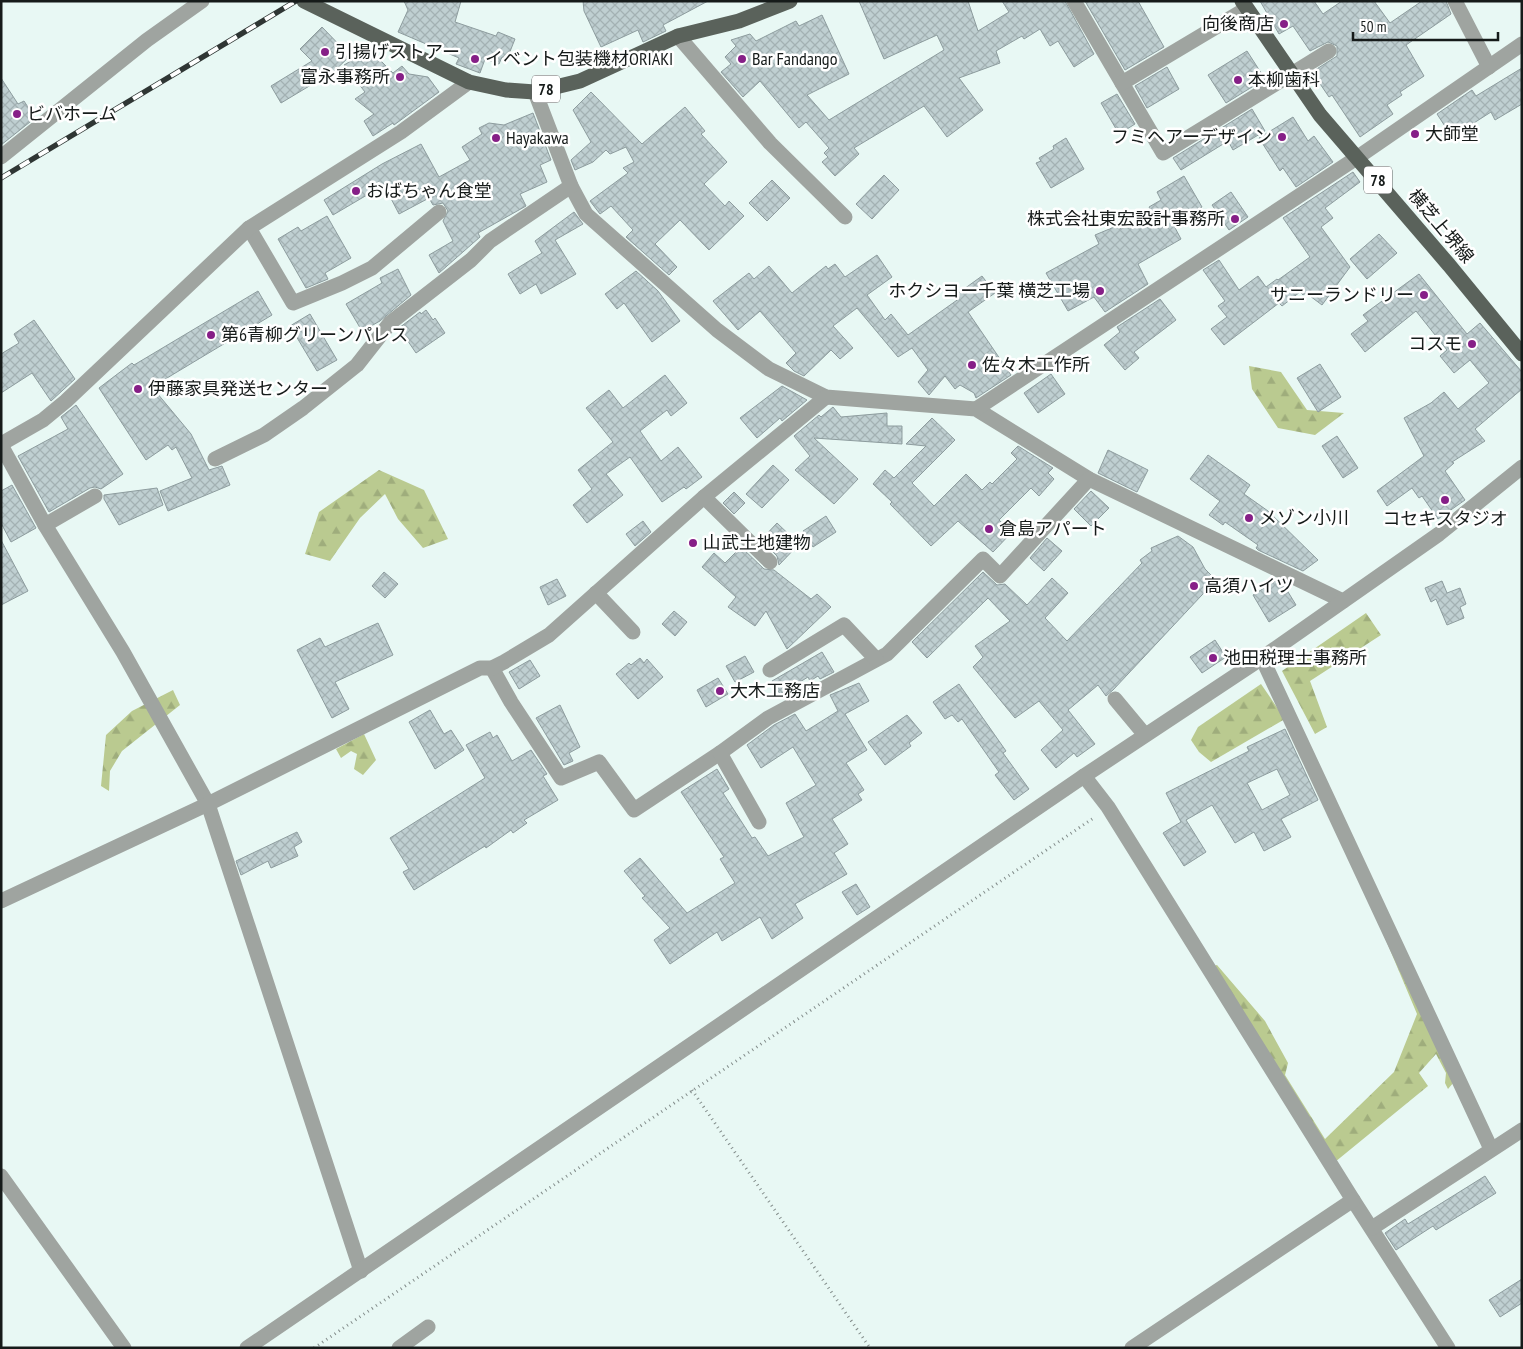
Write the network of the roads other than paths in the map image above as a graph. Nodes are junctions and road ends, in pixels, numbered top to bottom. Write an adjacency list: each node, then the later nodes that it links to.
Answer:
1 (202, 1): 15 (street)
2 (304, 1): 12 (main road, 78)
3 (1074, 1): 13 (street)
4 (1455, 1): 10 (street)
5 (785, 2): 7 (main road, 78)
6 (1244, 5): 11 (main road, 横芝上堺線 / 78); 13 (street)
7 (678, 36): 14 (main road, 78); 19 (street)
8 (1522, 44): 10 (street)
9 (1329, 51): 11 (street)
10 (1489, 68): 16 (street)
11 (1292, 75): 13 (street); 16 (main road, 横芝上堺線 / 78)
12 (469, 82): 14 (main road, 78); 20 (street)
13 (1122, 83)
14 (535, 92): 17 (street)
15 (1, 157)
16 (1358, 157): 21 (main road, 横芝上堺線 / 78); 23 (street)
17 (572, 186): 22 (street); 25 (street)
18 (439, 212): 20 (street)
19 (845, 218)
20 (249, 228): 24 (street)
21 (1522, 354)
22 (826, 397): 23 (street); 29 (street)
23 (976, 410): 27 (street)
24 (1, 445): 30 (street)
25 (215, 459)
26 (1522, 467): 33 (street)
27 (1089, 479): 33 (street); 36 (street)
28 (95, 496): 30 (street)
29 (704, 497): 31 (street); 32 (street)
30 (46, 525): 43 (street)
31 (770, 562)
32 (596, 593): 34 (street); 37 (street)
33 (1343, 601): 35 (street)
34 (632, 632)
35 (1262, 658): 40 (street); 47 (street)
36 (876, 659): 38 (street); 41 (street)
37 (492, 668): 41 (street); 43 (street)
38 (770, 670)
39 (1115, 699): 40 (street)
40 (1145, 735): 42 (street)
41 (720, 753): 44 (street)
42 (1084, 776): 49 (street); 51 (street)
43 (208, 804): 45 (street); 51 (street)
44 (759, 822)
45 (1, 901)
46 (1522, 1130): 47 (street)
47 (1491, 1149): 50 (street)
48 (1, 1176): 53 (street)
49 (1353, 1200): 50 (street); 56 (street)
50 (1372, 1228): 57 (street)
51 (361, 1271): 54 (street)
52 (428, 1327): 55 (street)
53 (124, 1348)
54 (247, 1348)
55 (399, 1348)
56 (1132, 1348)
57 (1448, 1348)

